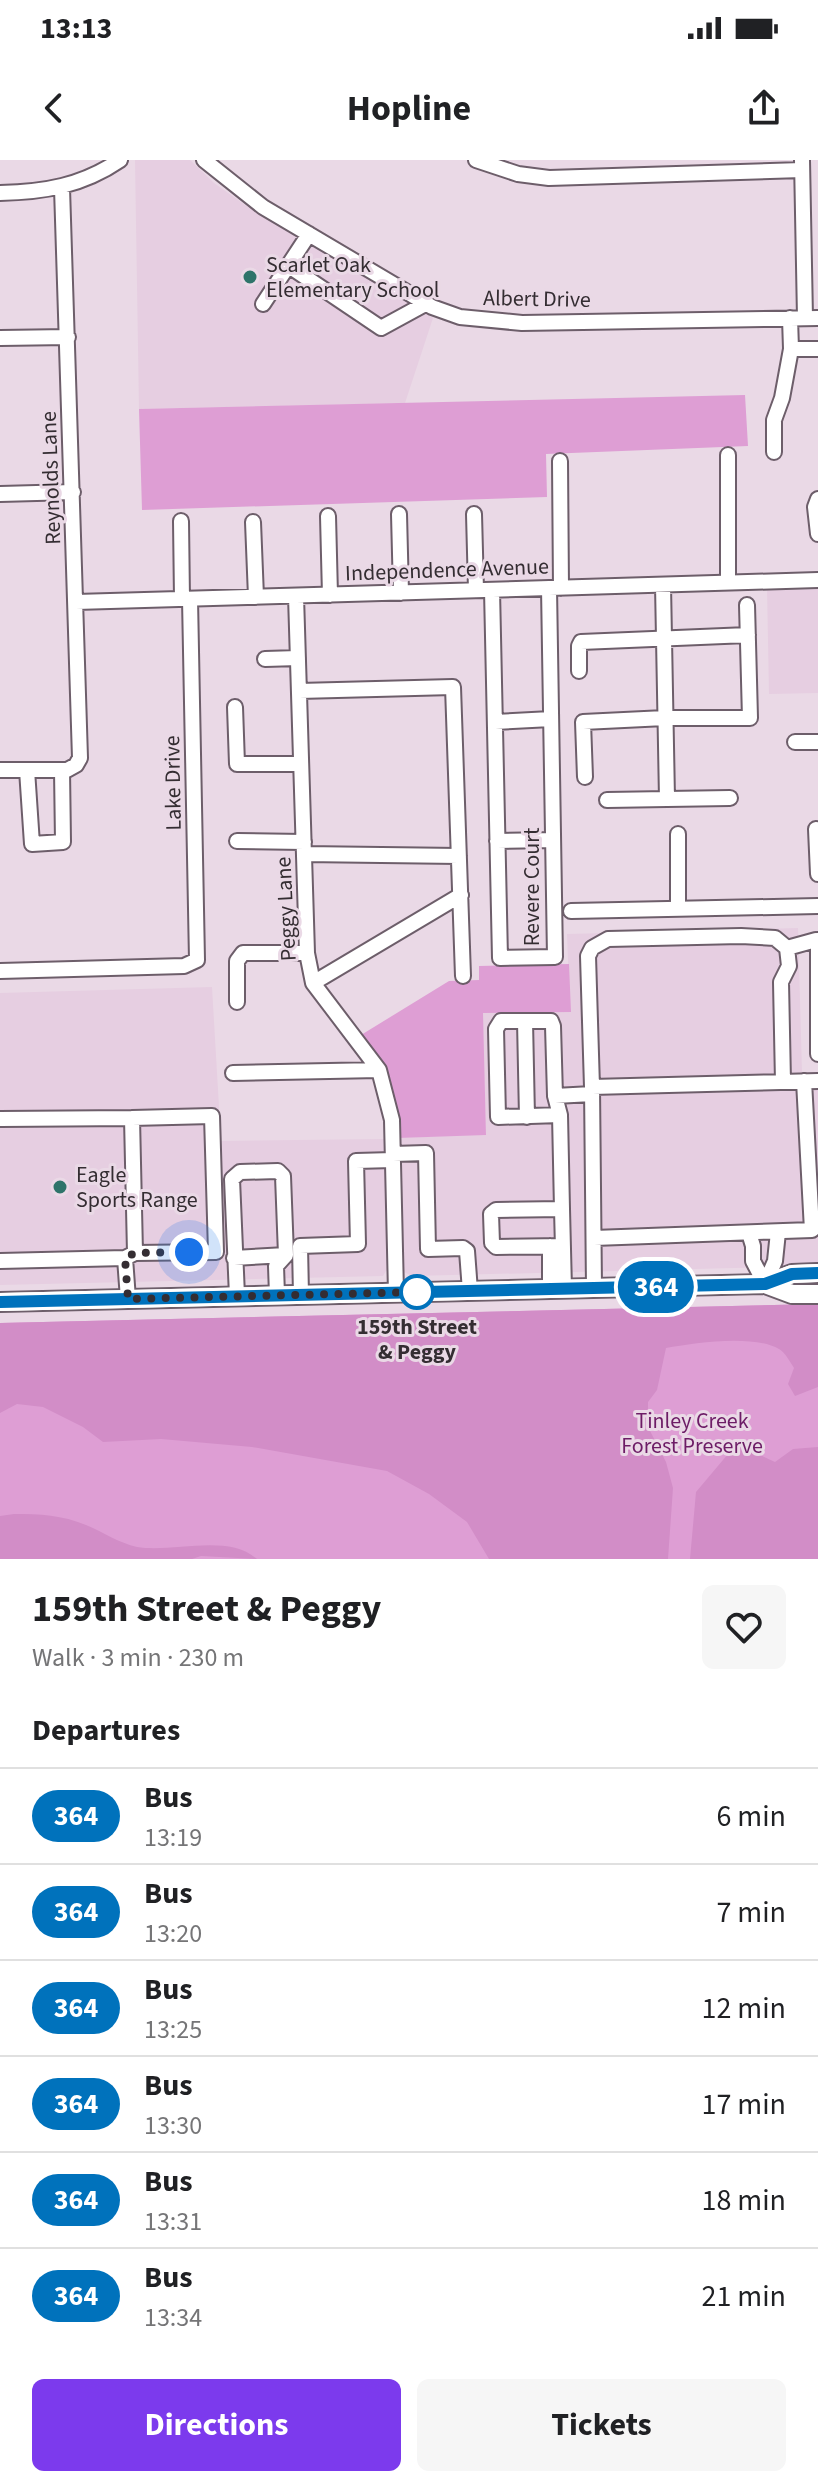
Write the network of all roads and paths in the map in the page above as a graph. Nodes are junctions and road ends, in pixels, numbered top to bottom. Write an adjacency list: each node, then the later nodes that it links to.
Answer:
1 (120, 160): 5 (street)
2 (204, 160): 7 (street, Albert Drive)
3 (476, 160): 4 (street)
4 (802, 165): 11 (street)
5 (62, 188): 6 (street); 12 (street, Reynolds Lane)
6 (0, 193)
7 (309, 234): 8 (street); 10 (street, Albert Drive)
8 (289, 266): 9 (street); 10 (street)
9 (263, 304)
10 (425, 304): 11 (street, Albert Drive)
11 (804, 318): 14 (street)
12 (68, 337): 13 (street); 19 (street, Reynolds Lane)
13 (0, 338)
14 (791, 349): 15 (street); 16 (street)
15 (818, 349)
16 (774, 452)
17 (728, 455): 29 (street)
18 (560, 461): 31 (street, Revere Court)
19 (73, 492): 20 (street); 39 (street, Reynolds Lane)
20 (0, 494)
21 (818, 499): 27 (street)
22 (399, 514): 34 (street)
23 (474, 514): 32 (street)
24 (328, 516): 35 (street)
25 (181, 521): 38 (street, Lake Drive)
26 (253, 522): 37 (street)
27 (818, 534)
28 (818, 580): 29 (street, Independence Avenue)
29 (728, 582): 30 (street, Independence Avenue)
30 (663, 585): 31 (street, Independence Avenue); 42 (street)
31 (555, 588): 33 (street, Independence Avenue); 49 (street, Revere Court)
32 (476, 590): 33 (street, Independence Avenue); 34 (street, Independence Avenue)
33 (492, 590): 50 (street, Revere Court)
34 (401, 593): 35 (street, Independence Avenue)
35 (330, 595): 36 (street, Independence Avenue)
36 (296, 596): 37 (street, Independence Avenue); 43 (street, Peggy Lane)
37 (256, 597): 38 (street, Independence Avenue)
38 (186, 599): 39 (street, Independence Avenue); 76 (street, Lake Drive)
39 (76, 602): 54 (street, Reynolds Lane)
40 (747, 605): 41 (street)
41 (748, 635): 42 (street); 48 (street)
42 (664, 639): 45 (street); 48 (street)
43 (298, 658): 44 (street); 46 (street, Peggy Lane)
44 (265, 659)
45 (579, 671)
46 (299, 691): 53 (street, Peggy Lane); 67 (street)
47 (235, 707): 53 (street)
48 (665, 718): 57 (street); 59 (street)
49 (551, 719): 50 (street); 63 (street, Revere Court)
50 (495, 722): 65 (street, Revere Court)
51 (795, 742): 52 (street)
52 (818, 742)
53 (301, 764): 66 (street, Peggy Lane)
54 (69, 768): 56 (street); 56 (street, Reynolds Lane)
55 (0, 770): 56 (street)
56 (27, 770)
57 (585, 777)
58 (730, 798): 59 (street)
59 (667, 799): 60 (street)
60 (607, 800)
61 (816, 829): 68 (street)
62 (678, 834): 71 (street)
63 (553, 840): 65 (street); 65 (street, Revere Court)
64 (237, 841): 66 (street)
65 (497, 841)
66 (304, 848): 67 (street); 75 (street, Peggy Lane)
67 (459, 856): 69 (street)
68 (818, 874)
69 (461, 895): 77 (street); 78 (street)
70 (818, 906): 71 (street)
71 (678, 909): 72 (street)
72 (571, 911)
73 (817, 940): 74 (street); 81 (street)
74 (787, 948): 85 (street); 86 (street)
75 (307, 953): 78 (street, Peggy Lane); 79 (street)
76 (0, 971)
77 (463, 976)
78 (313, 983): 82 (street, Peggy Lane)
79 (237, 1002)
80 (525, 1021): 87 (street); 89 (street); 89 (street)
81 (818, 1054)
82 (379, 1070): 83 (street); 93 (street, Peggy Lane)
83 (233, 1073)
84 (811, 1081): 85 (street); 92 (street)
85 (783, 1082): 86 (street)
86 (592, 1091): 87 (street); 99 (street)
87 (555, 1096): 88 (street)
88 (560, 1115): 89 (street); 95 (street)
89 (527, 1117)
90 (132, 1118): 91 (street); 101 (street); 101 (street)
91 (0, 1119)
92 (813, 1150): 94 (street)
93 (393, 1157): 109 (street); 110 (street, Peggy Lane); 113 (street)
94 (814, 1198): 96 (street)
95 (562, 1209): 100 (street); 100 (street)
96 (815, 1230): 97 (street)
97 (778, 1232): 98 (street); 106 (street)
98 (749, 1233): 99 (street); 106 (street)
99 (594, 1238): 107 (street)
100 (557, 1246): 108 (street)
101 (130, 1255): 104 (street); 115 (street)
102 (286, 1255): 103 (street); 103 (street); 112 (street)
103 (234, 1258): 114 (street)
104 (0, 1261)
105 (815, 1271): 106 (main road)
106 (765, 1284): 107 (main road); 111 (main road)
107 (594, 1288): 108 (main road)
108 (557, 1289): 109 (main road)
109 (470, 1291): 110 (main road)
110 (396, 1293): 113 (main road)
111 (818, 1294)
112 (277, 1295): 113 (main road); 114 (main road)
113 (301, 1295)
114 (237, 1296): 115 (main road)
115 (128, 1299): 116 (main road)
116 (0, 1302)

